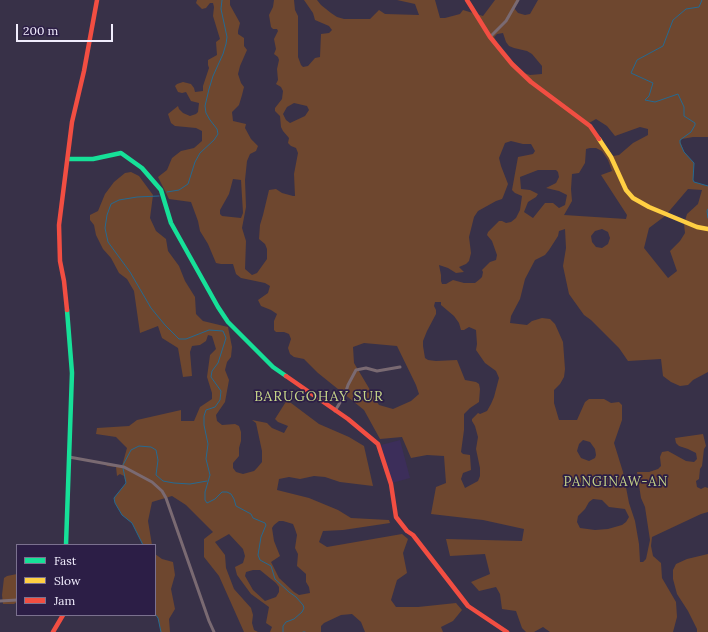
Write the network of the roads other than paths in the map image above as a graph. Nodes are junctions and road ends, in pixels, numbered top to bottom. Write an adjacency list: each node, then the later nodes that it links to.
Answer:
1 (97, 0): 5 (street)
2 (467, 0): 4 (street)
3 (518, 0): 4 (street)
4 (490, 37): 6 (street)
5 (68, 159): 8 (street); 9 (street)
6 (708, 229)
7 (400, 367): 8 (street)
8 (335, 411): 16 (street)
9 (69, 457): 10 (street); 15 (street)
10 (66, 544)
11 (16, 600): 12 (street)
12 (0, 601)
13 (62, 616): 14 (street)
14 (53, 632)
15 (214, 632)
16 (507, 632)

